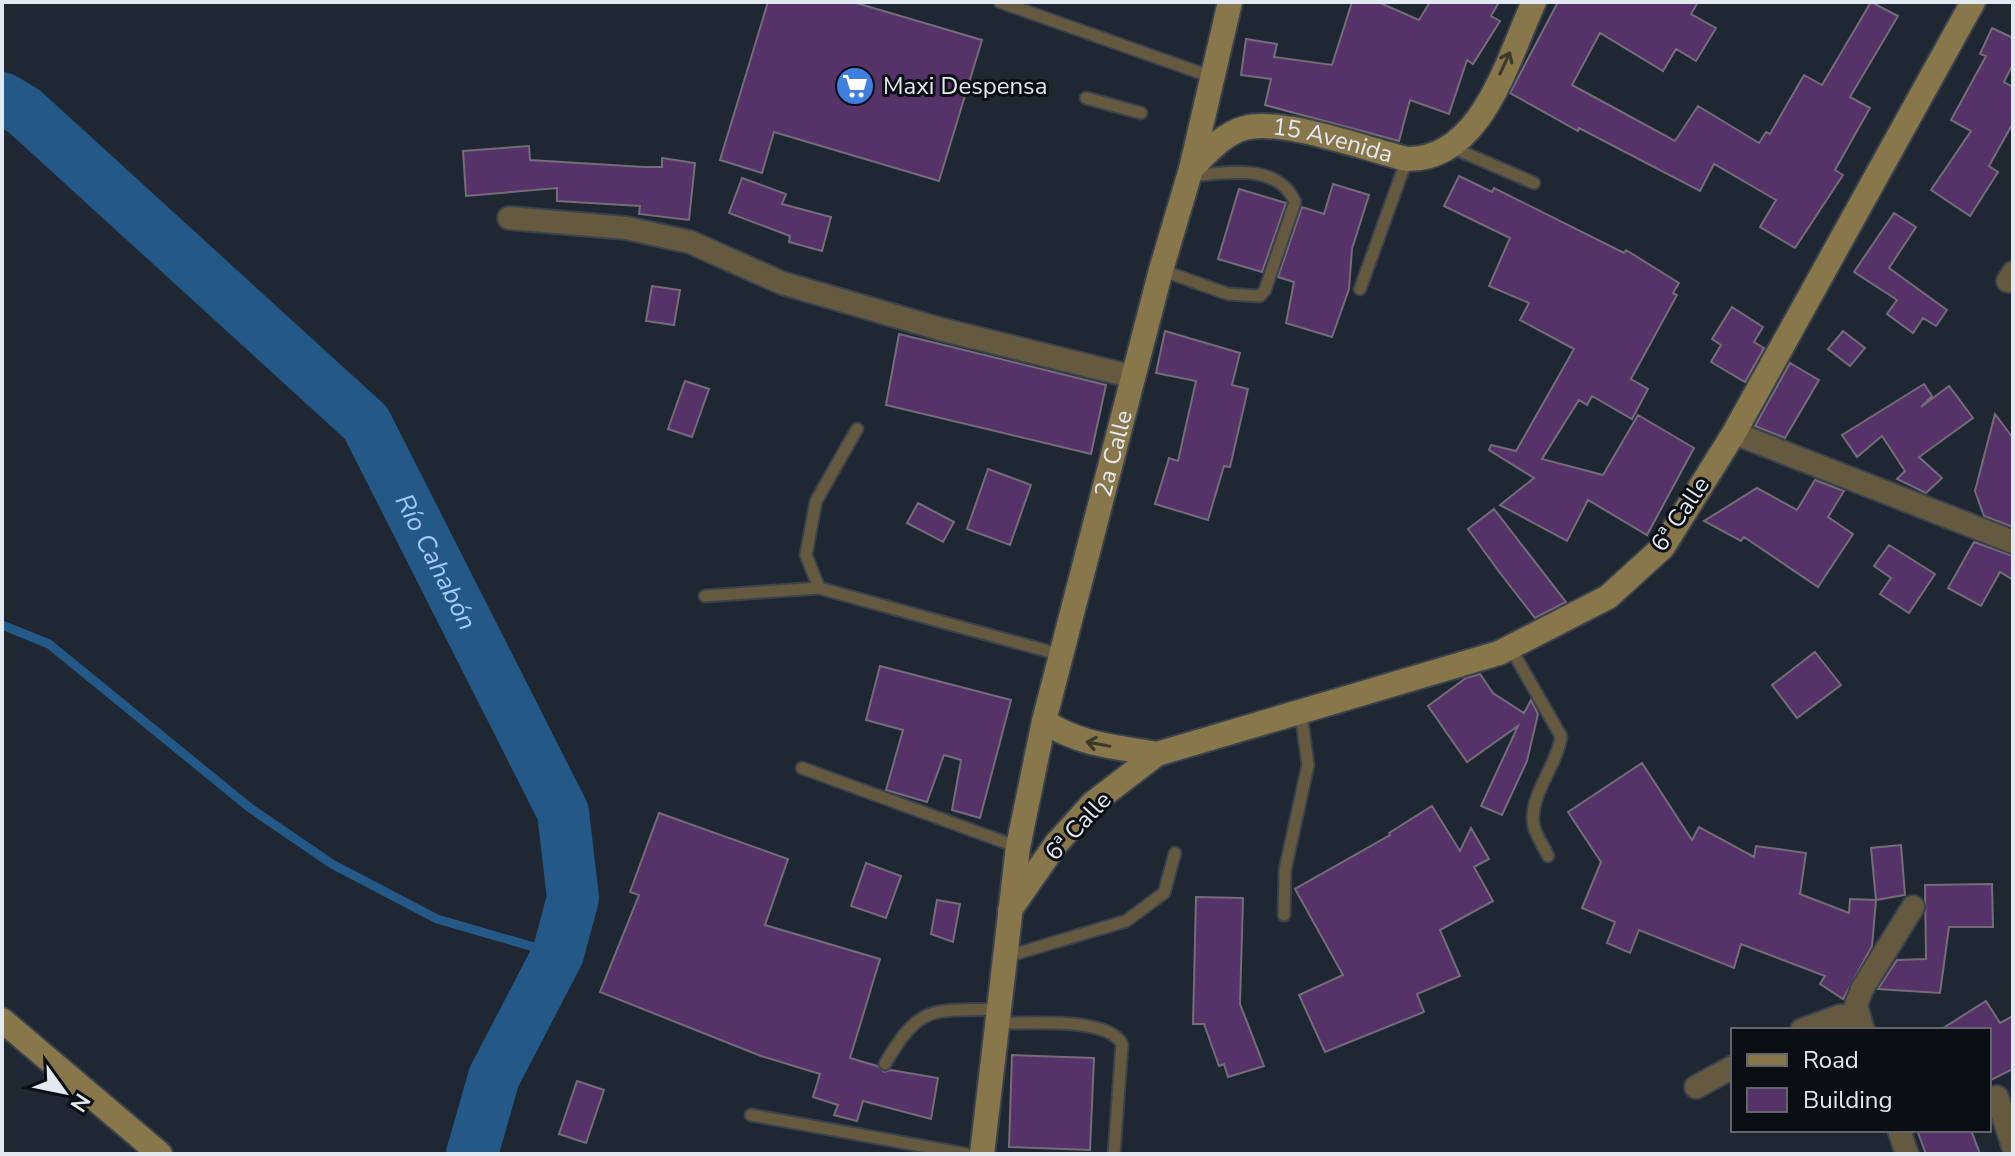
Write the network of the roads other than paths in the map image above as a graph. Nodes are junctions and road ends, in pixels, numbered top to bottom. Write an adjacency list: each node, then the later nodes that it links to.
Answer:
1 (1000, 2): 5 (lane)
2 (1230, 2): 5 (main road, 2a Calle)
3 (1534, 2): 8 (main road, 15 Avenida, one-way to 3)
4 (1973, 2): 17 (main road, 6ª Calle)
5 (1213, 77): 10 (main road, 2a Calle)
6 (1086, 98): 7 (lane)
7 (1141, 113)
8 (1453, 148): 9 (main road, 15 Avenida); 11 (lane)
9 (1407, 159): 10 (main road, 15 Avenida); 14 (lane)
10 (1190, 173): 13 (main road, 2a Calle); 13 (lane)
11 (1534, 183)
12 (509, 218): 15 (street)
13 (1161, 270): 15 (main road, 2a Calle)
14 (1360, 289)
15 (1134, 377): 22 (main road, 2a Calle)
16 (857, 429): 19 (lane)
17 (1734, 433): 18 (street); 21 (main road, 6ª Calle)
18 (2013, 542)
19 (819, 588): 20 (lane); 22 (lane)
20 (705, 596)
21 (1510, 647): 23 (main road, 6ª Calle); 29 (lane)
22 (1062, 655): 24 (main road, 2a Calle)
23 (1301, 714): 25 (main road, 6ª Calle); 32 (lane)
24 (1044, 721): 25 (main road, 6ª Calle, one-way to 24); 27 (main road, 2a Calle)
25 (1157, 754): 31 (main road, 6ª Calle)
26 (802, 768): 27 (lane)
27 (1018, 847): 31 (main road, 2a Calle)
28 (1175, 853): 33 (lane)
29 (1548, 856)
30 (1913, 907): 36 (street)
31 (1010, 910): 33 (main road, 2a Calle)
32 (1284, 915)
33 (1005, 957): 34 (main road, 2a Calle)
34 (998, 1016): 38 (lane); 45 (main road, 2a Calle); 48 (lane)
35 (2, 1020): 46 (main road)
36 (1861, 1024): 37 (street)
37 (1807, 1028)
38 (885, 1064)
39 (1731, 1068): 40 (street)
40 (1696, 1087)
41 (1997, 1097): 44 (street)
42 (751, 1115): 47 (lane)
43 (1900, 1132): 49 (street)
44 (2013, 1146)
45 (987, 1148)
46 (160, 1154)
47 (966, 1154)
48 (1114, 1154)
49 (1907, 1154)

